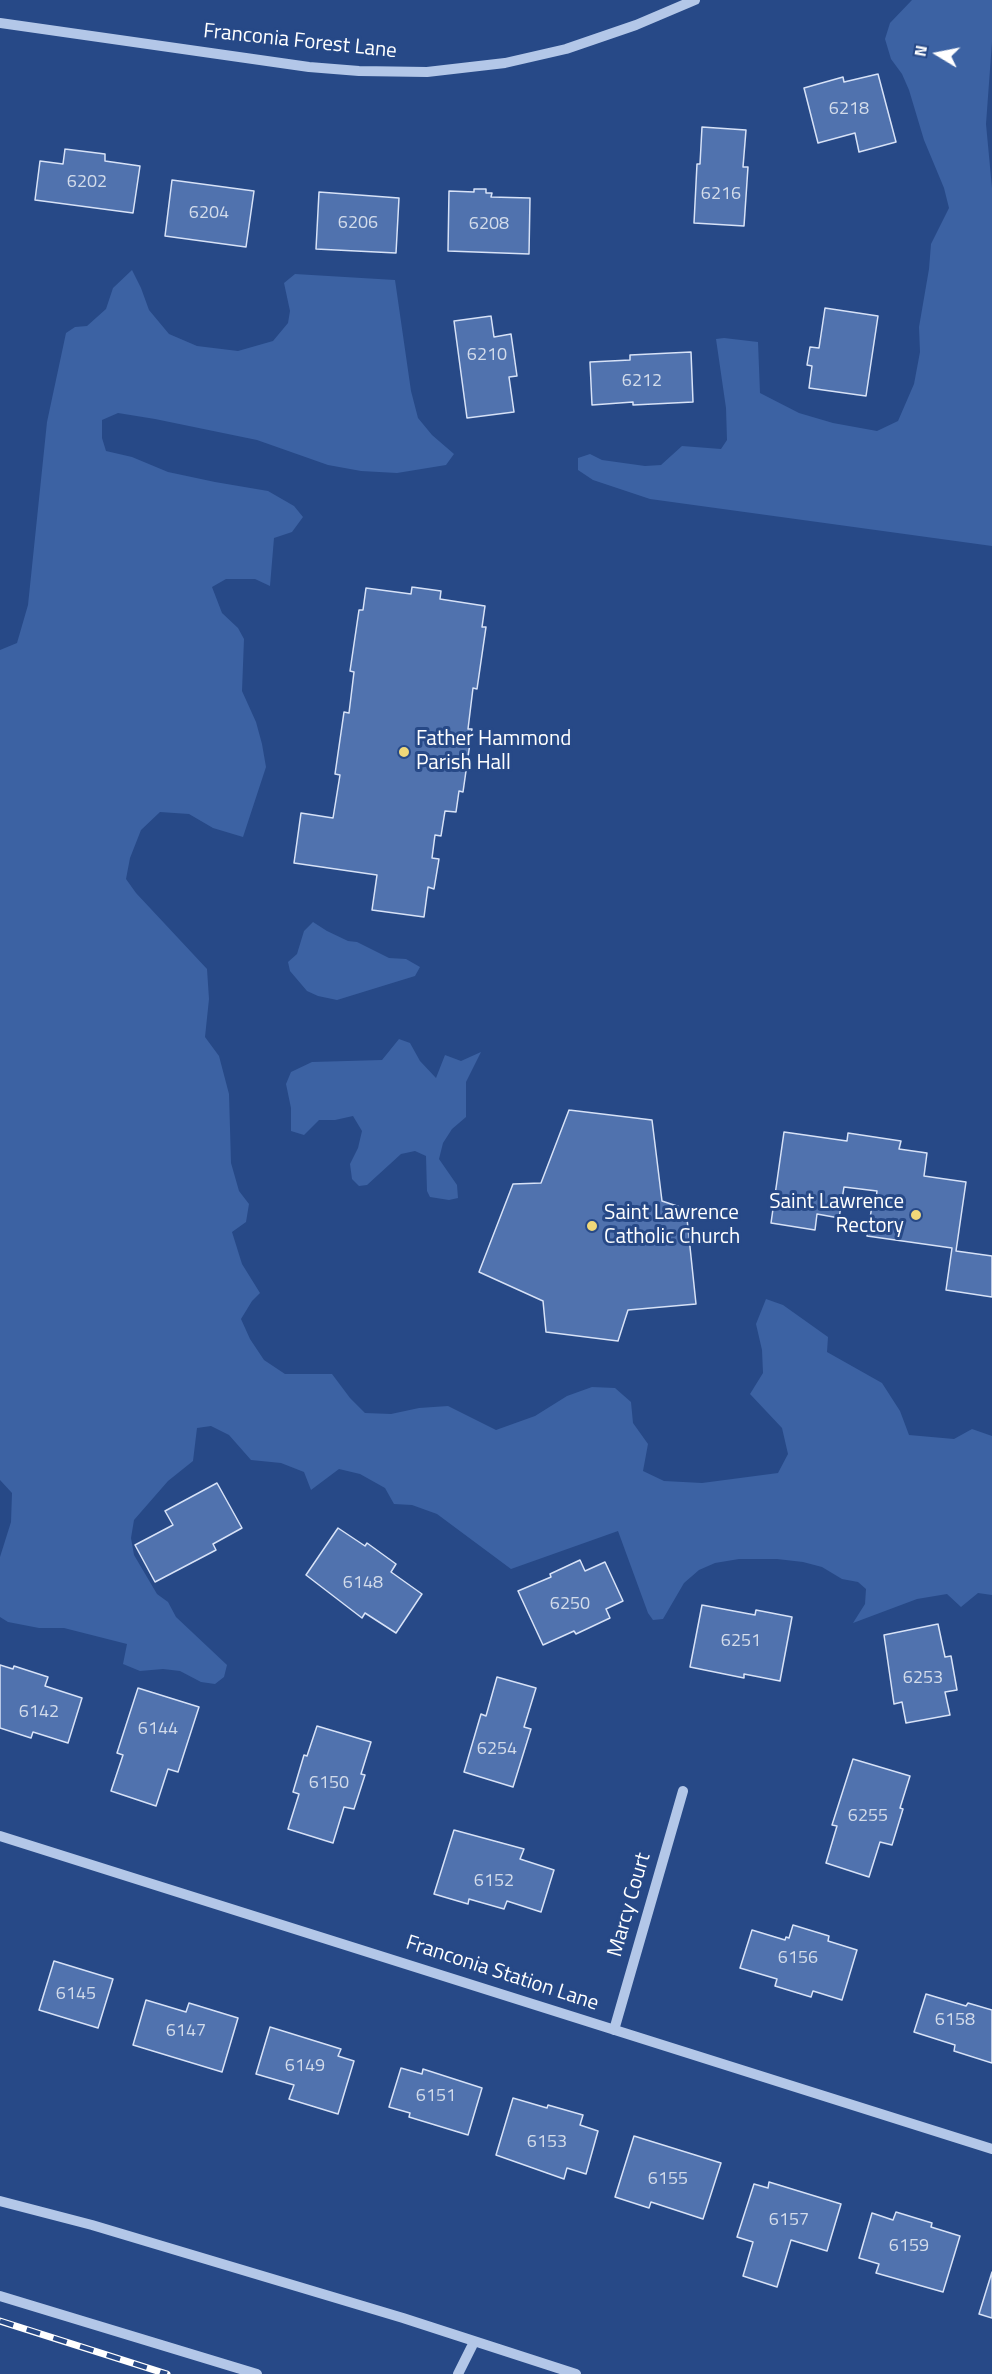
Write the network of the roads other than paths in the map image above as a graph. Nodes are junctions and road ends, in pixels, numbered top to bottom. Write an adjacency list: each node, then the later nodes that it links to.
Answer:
1 (695, 0): 2 (street, Franconia Forest Lane)
2 (0, 23)
3 (683, 1791): 5 (street, Marcy Court)
4 (0, 1836): 5 (street, Franconia Station Lane)
5 (614, 2030): 6 (street, Franconia Station Lane)
6 (992, 2149)
7 (0, 2200): 9 (street)
8 (0, 2296): 10 (street)
9 (474, 2342): 11 (street); 12 (street)
10 (257, 2374)
11 (458, 2374)
12 (576, 2374)

